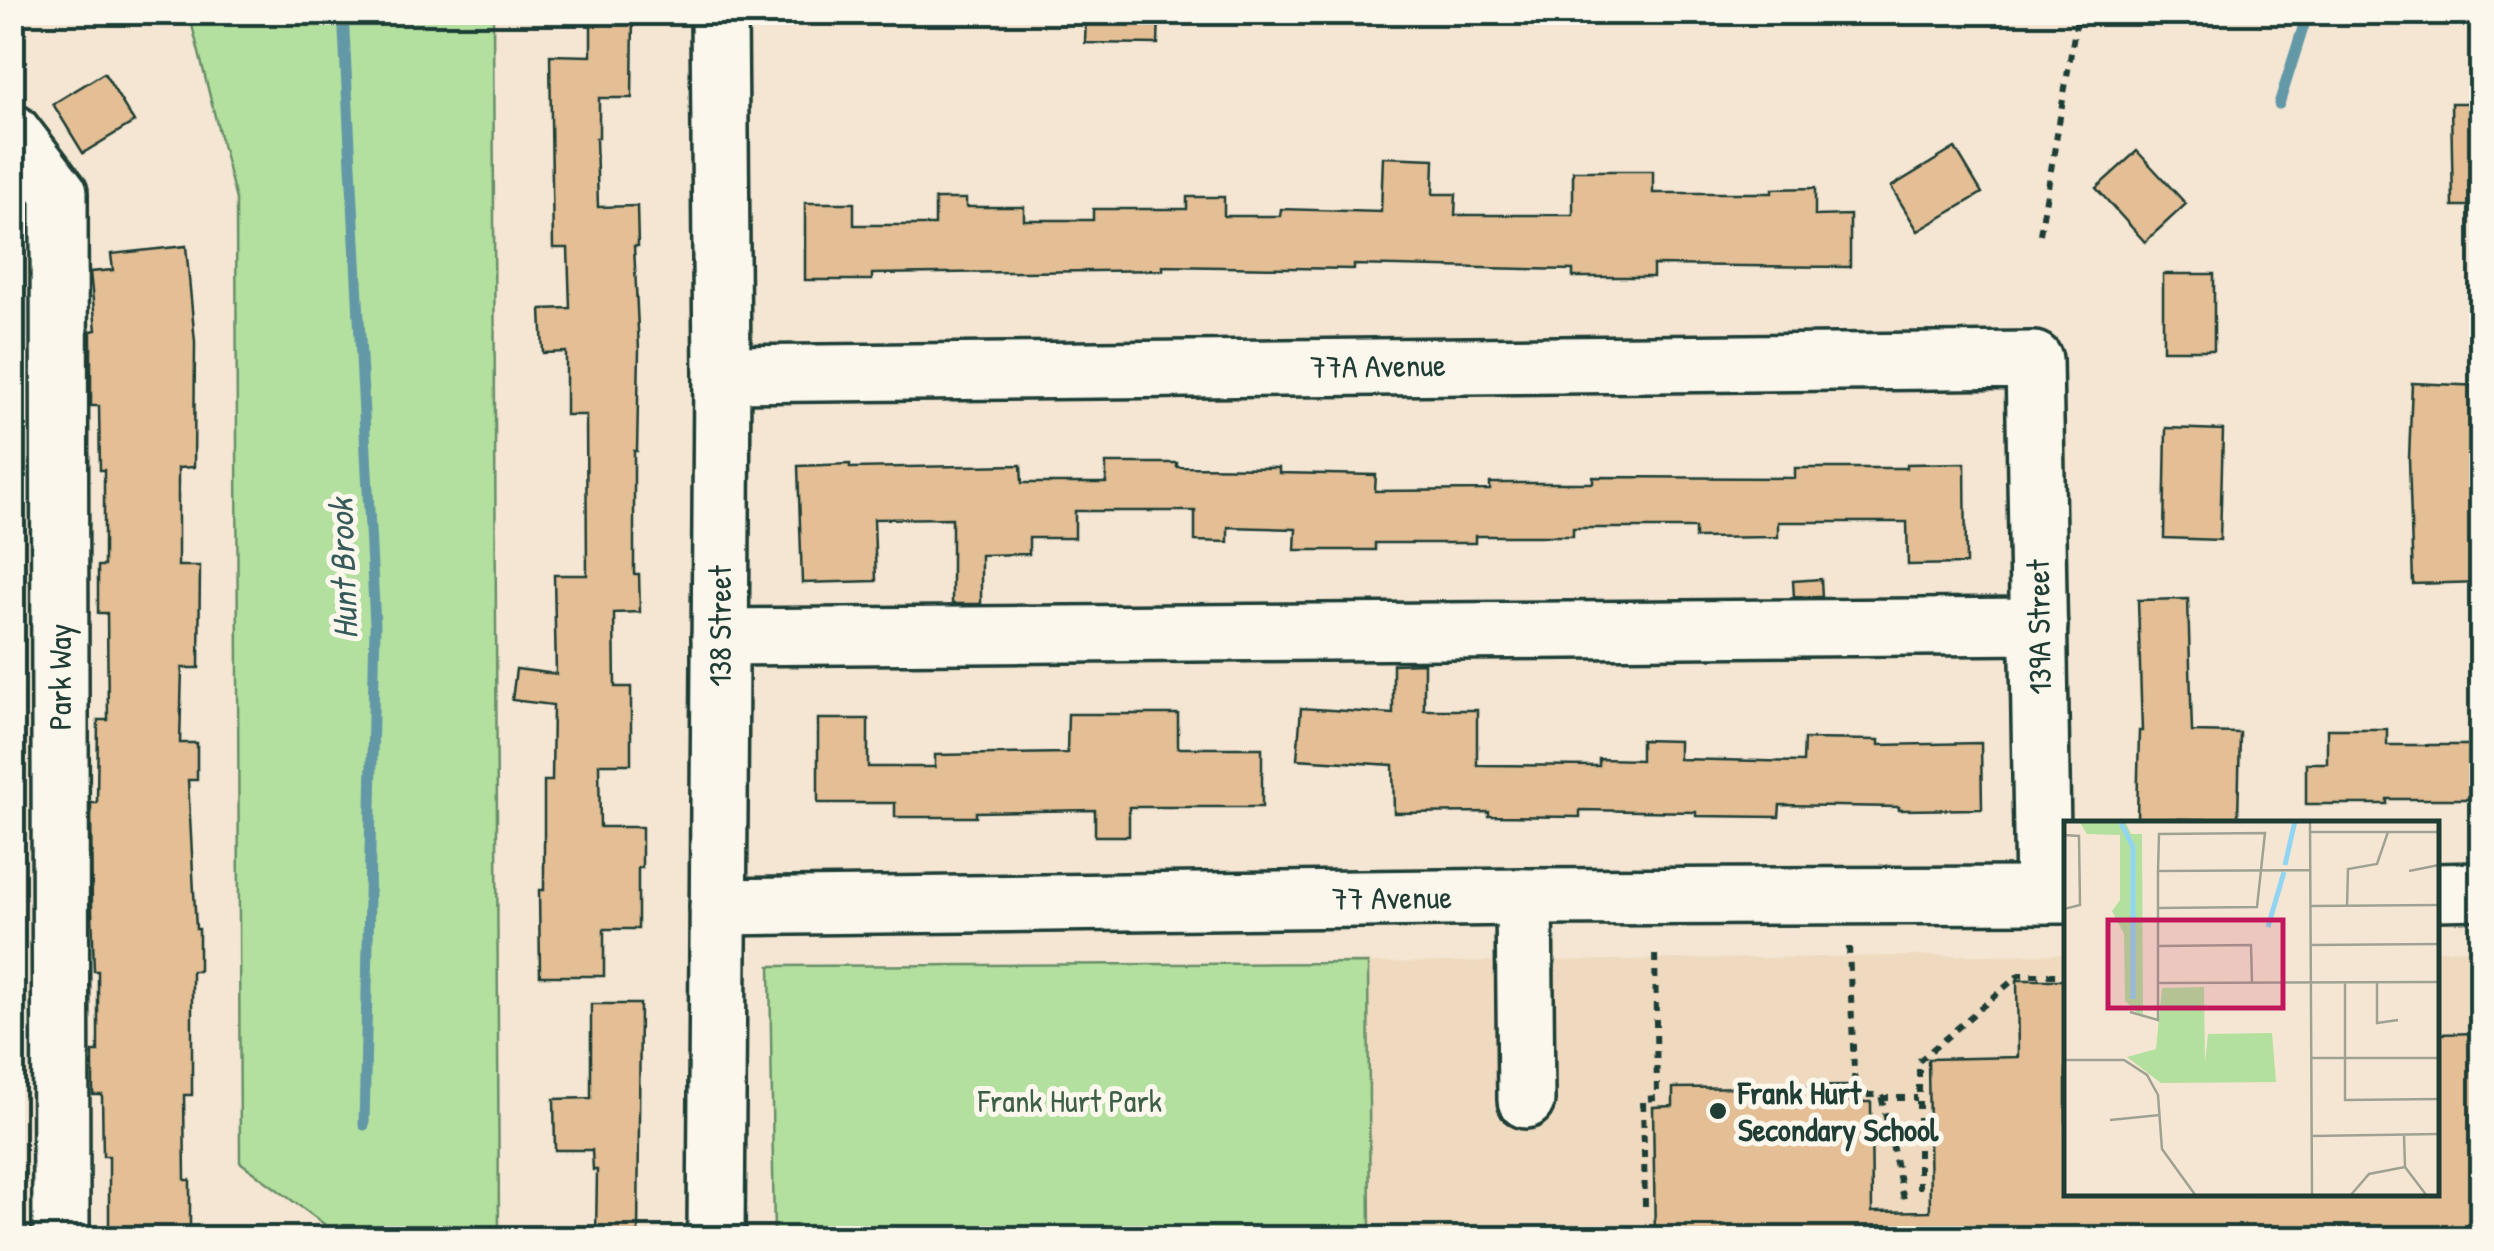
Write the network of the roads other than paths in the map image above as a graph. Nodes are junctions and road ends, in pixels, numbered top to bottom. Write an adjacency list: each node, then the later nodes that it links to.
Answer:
1 (719, 12): 4 (street, 138 Street)
2 (12, 132): 13 (street, Park Way)
3 (2034, 360): 4 (street, 77A Avenue); 5 (street, 139A Street)
4 (722, 374): 6 (street, 138 Street)
5 (2039, 626): 6 (street); 9 (street, 139A Street)
6 (720, 637): 11 (street, 138 Street)
7 (2439, 892): 8 (street)
8 (2482, 892)
9 (2055, 895): 10 (street, 77 Avenue)
10 (1524, 897): 11 (street, 77 Avenue); 12 (street)
11 (718, 907): 14 (street, 138 Street)
12 (1526, 1100)
13 (61, 1238)
14 (716, 1238)

